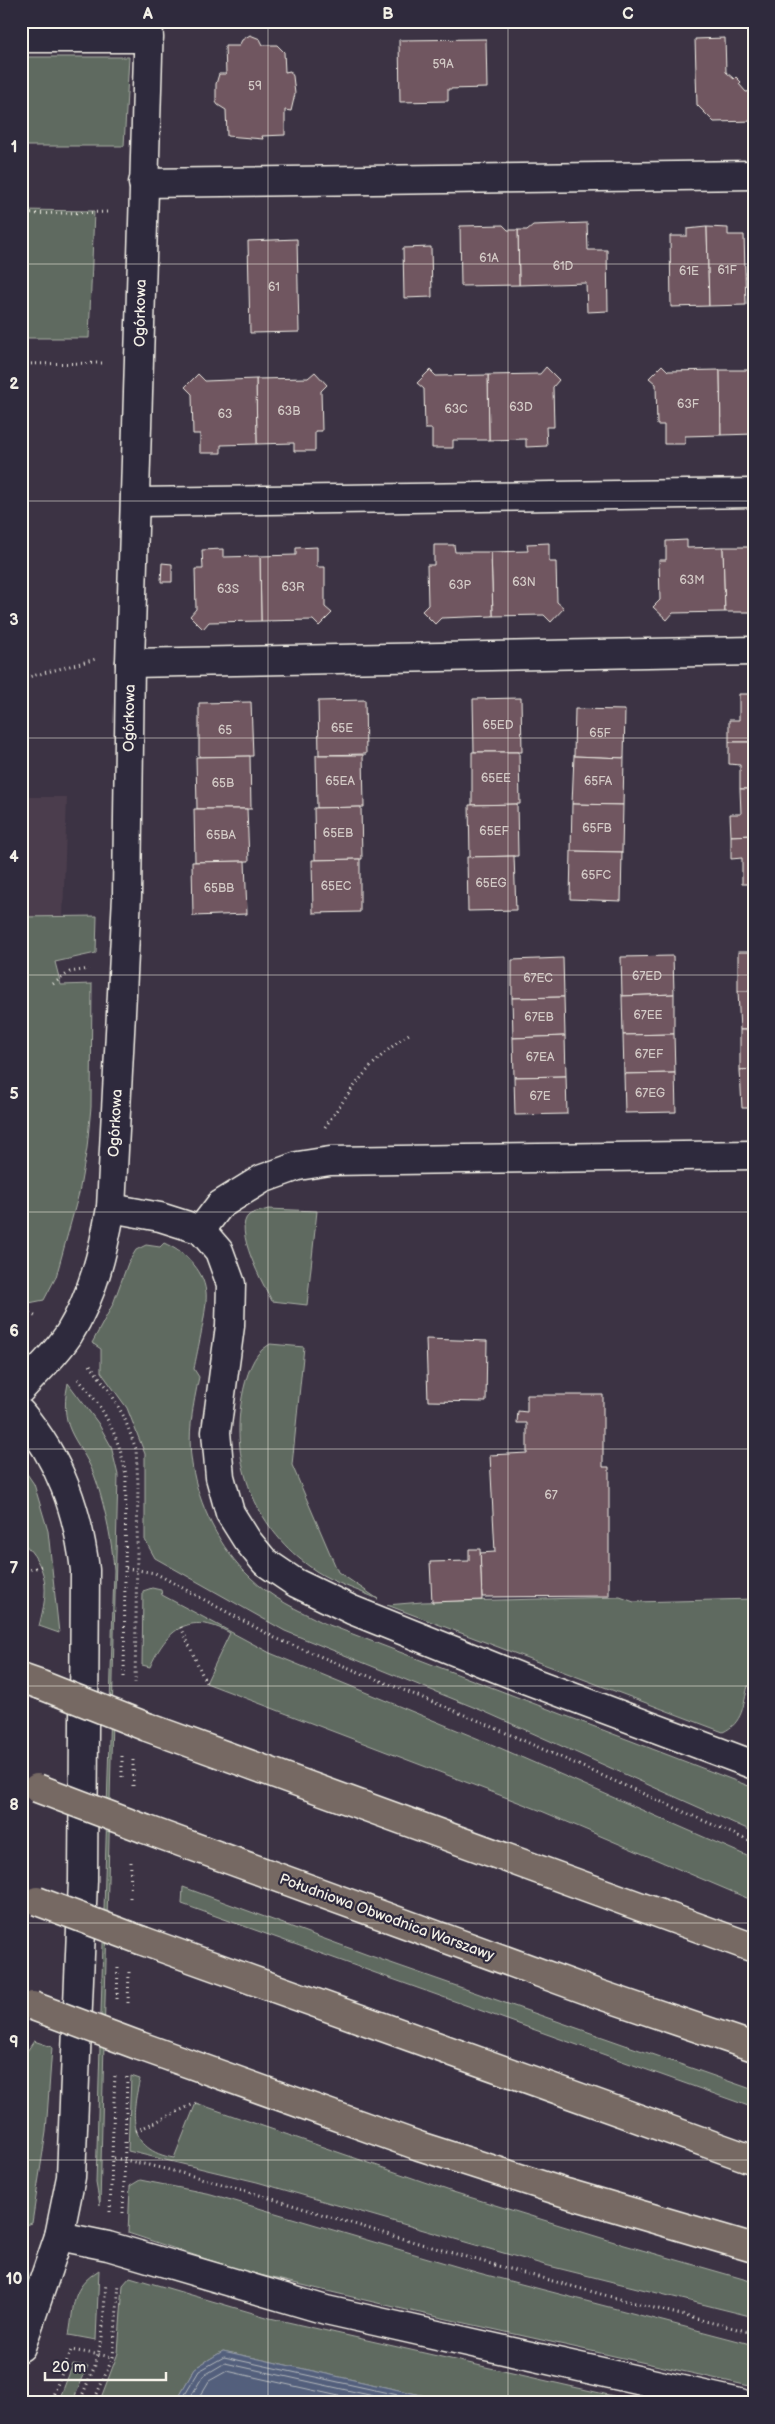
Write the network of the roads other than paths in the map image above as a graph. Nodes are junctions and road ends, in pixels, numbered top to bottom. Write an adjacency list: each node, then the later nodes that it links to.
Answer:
1 (149, 30): 2 (street); 4 (street, Ogórkowa)
2 (21, 38)
3 (754, 175): 4 (street)
4 (143, 183): 6 (street, Ogórkowa)
5 (754, 493): 6 (street)
6 (136, 502): 8 (street, Ogórkowa)
7 (754, 651): 8 (street)
8 (130, 656): 10 (street, Ogórkowa)
9 (754, 1155): 11 (street)
10 (110, 1208): 11 (street); 12 (street, Ogórkowa)
11 (201, 1230): 15 (street)
12 (21, 1389)
13 (21, 1413): 22 (street)
14 (31, 1681): 18 (highway, bridge)
15 (754, 1765)
16 (29, 1785): 20 (highway, Południowa Obwodnica Warszawy, bridge)
17 (29, 1898): 21 (highway, bridge)
18 (754, 1948)
19 (27, 2004): 23 (highway, bridge)
20 (754, 2047)
21 (754, 2160)
22 (59, 2236): 24 (street); 25 (street)
23 (754, 2248)
24 (21, 2347)
25 (740, 2403)

